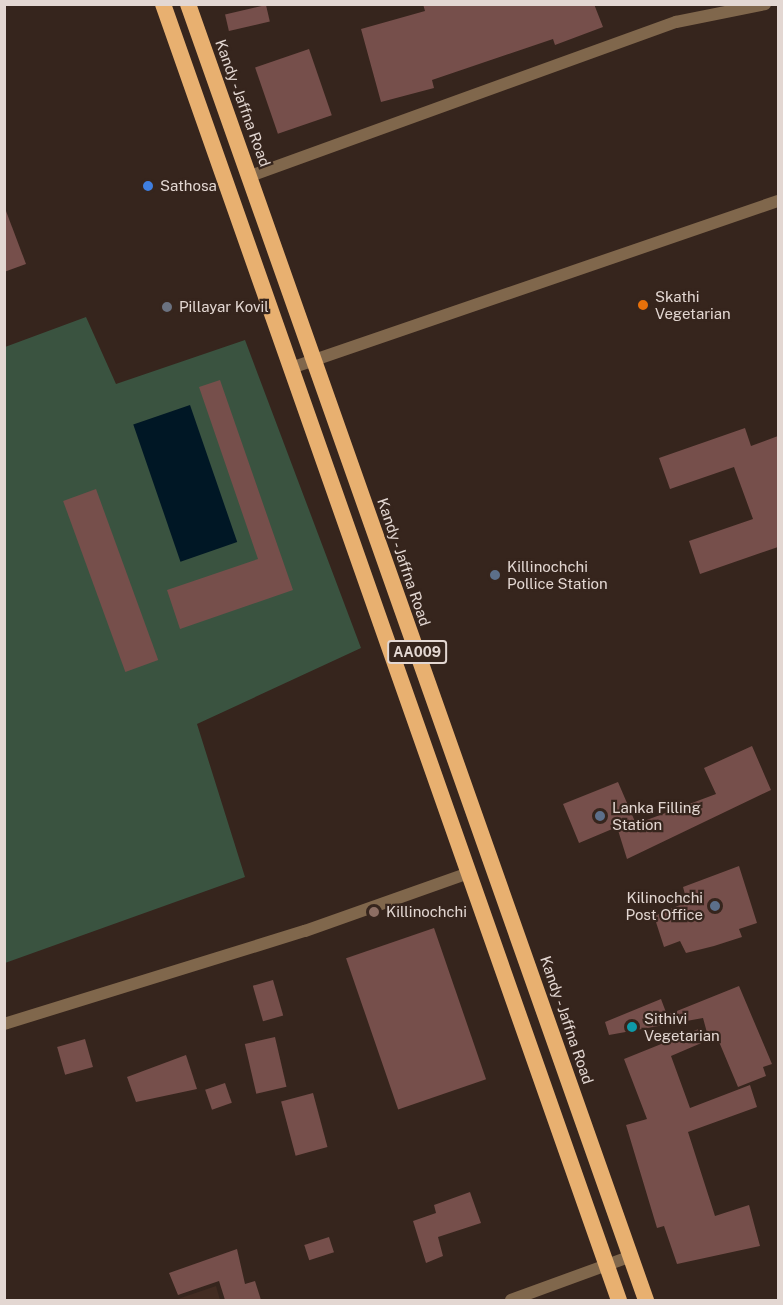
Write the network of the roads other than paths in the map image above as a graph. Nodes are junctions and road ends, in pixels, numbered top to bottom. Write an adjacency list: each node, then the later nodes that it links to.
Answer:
1 (163, 4): 7 (highway, AA009)
2 (188, 4): 4 (highway, Kandy - Jaffna Road / AA009)
3 (765, 4): 4 (street)
4 (250, 176): 6 (highway, Kandy - Jaffna Road / AA009)
5 (778, 201): 6 (street)
6 (315, 360): 7 (street); 10 (highway, Kandy - Jaffna Road / AA009)
7 (291, 368): 8 (highway, AA009)
8 (466, 874): 9 (street); 11 (highway, AA009)
9 (4, 1024)
10 (631, 1256): 11 (street); 14 (highway, Kandy - Jaffna Road / AA009)
11 (606, 1264): 12 (street); 13 (highway, AA009)
12 (511, 1300)
13 (619, 1300)
14 (646, 1300)

